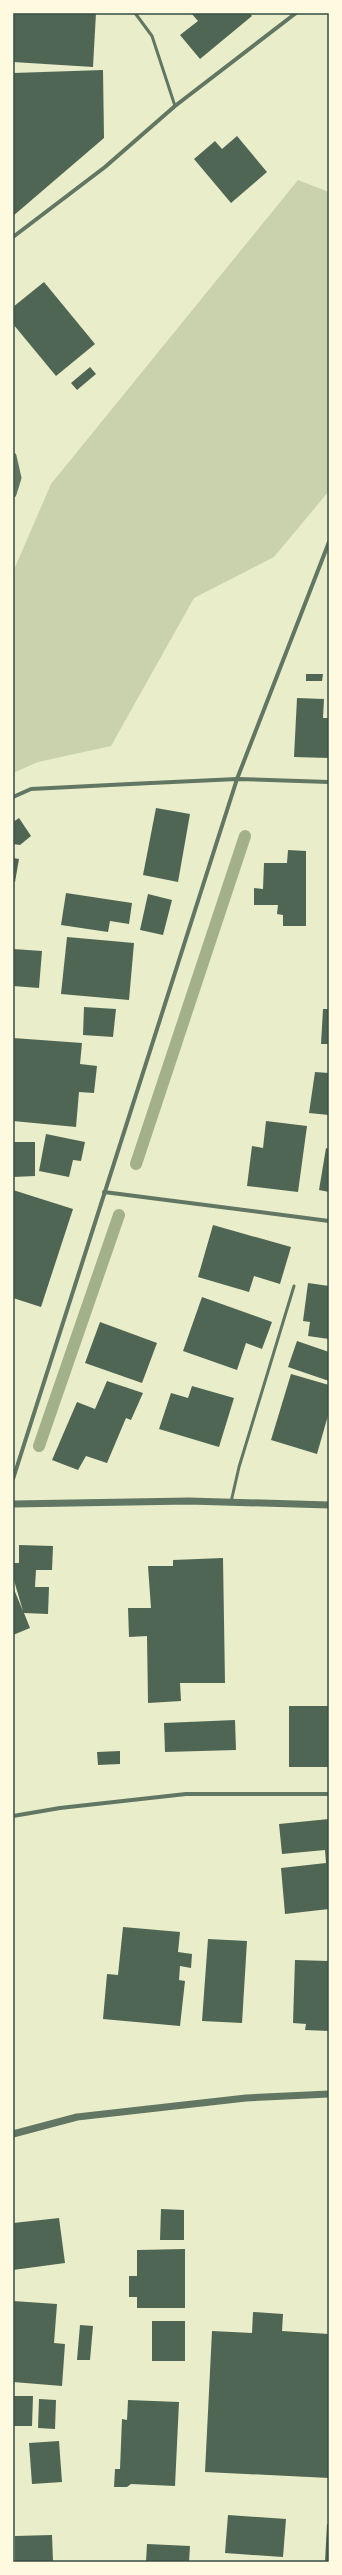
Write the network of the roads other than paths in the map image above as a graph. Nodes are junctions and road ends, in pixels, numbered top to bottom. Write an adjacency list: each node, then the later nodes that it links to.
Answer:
1 (135, 13): 3 (lane)
2 (296, 13): 3 (street)
3 (175, 106): 4 (street)
4 (13, 237)
5 (13, 456): 6 (street)
6 (13, 494)
7 (329, 542): 8 (street)
8 (237, 779): 9 (street); 10 (street); 11 (street)
9 (329, 782)
10 (13, 797)
11 (104, 1192): 12 (street); 14 (street)
12 (329, 1221)
13 (294, 1286): 15 (lane)
14 (13, 1479)
15 (231, 1502): 16 (street); 17 (street)
16 (13, 1504)
17 (329, 1505)
18 (329, 1794): 19 (street)
19 (13, 1816)
20 (329, 2094): 21 (street)
21 (13, 2134)

